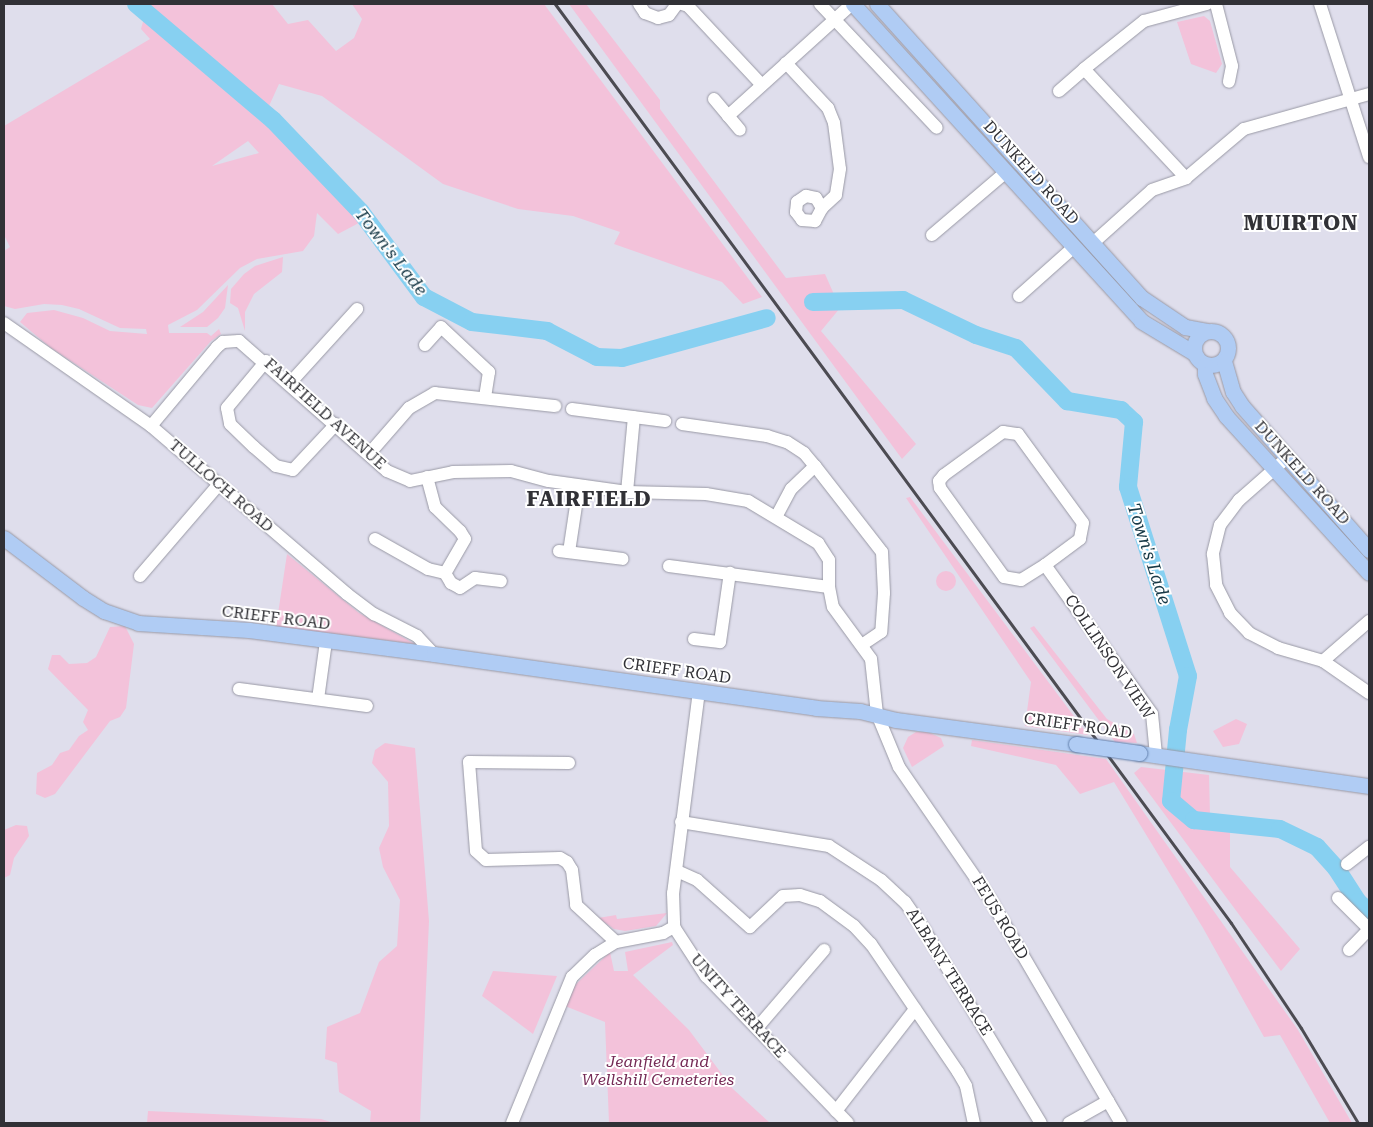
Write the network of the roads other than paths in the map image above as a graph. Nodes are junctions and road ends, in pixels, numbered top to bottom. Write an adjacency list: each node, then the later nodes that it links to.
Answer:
1 (639, 4): 2 (street)
2 (677, 4)
3 (682, 4): 15 (street)
4 (820, 4): 11 (street)
5 (852, 4): 11 (street); 16 (main road, DUNKELD ROAD)
6 (878, 4): 30 (main road, DUNKELD ROAD)
7 (1207, 4): 10 (street)
8 (1216, 4): 14 (street)
9 (1320, 4): 20 (street)
10 (1178, 7): 13 (street)
11 (834, 19): 12 (street); 21 (street)
12 (786, 63): 15 (street); 28 (street)
13 (1084, 70): 17 (street); 27 (street)
14 (1229, 82)
15 (762, 85): 22 (street)
16 (931, 90): 21 (street); 26 (main road, DUNKELD ROAD)
17 (1059, 91)
18 (1369, 94): 20 (street)
19 (714, 99): 22 (street)
20 (1349, 100): 25 (street); 27 (street)
21 (914, 104): 23 (street)
22 (728, 116): 24 (street)
23 (937, 128)
24 (740, 130)
25 (1369, 157)
26 (1006, 172): 29 (street); 31 (main road, DUNKELD ROAD)
27 (1186, 178): 30 (street)
28 (822, 208)
29 (932, 235)
30 (1094, 243): 35 (main road, DUNKELD ROAD)
31 (1074, 247): 32 (street); 37 (main road, DUNKELD ROAD)
32 (1019, 296)
33 (357, 309): 41 (street)
34 (4, 324): 49 (street, TULLOCH ROAD)
35 (1207, 331): 37 (main road); 39 (main road)
36 (425, 346): 42 (street)
37 (1194, 353): 40 (main road)
38 (266, 361): 41 (street, FAIRFIELD AVENUE); 47 (street); 49 (street, FAIRFIELD AVENUE)
39 (1224, 361): 40 (main road); 51 (main road, DUNKELD ROAD)
40 (1205, 365): 53 (main road, DUNKELD ROAD)
41 (290, 383): 47 (street, FAIRFIELD AVENUE)
42 (486, 397): 43 (street); 50 (street)
43 (555, 406)
44 (572, 409): 45 (street)
45 (634, 417): 46 (street); 57 (street)
46 (665, 421)
47 (336, 424): 50 (street, FAIRFIELD AVENUE)
48 (682, 424): 52 (street)
49 (151, 426): 55 (street, TULLOCH ROAD)
50 (369, 454): 54 (street, FAIRFIELD AVENUE)
51 (1288, 457): 53 (street); 61 (main road, DUNKELD ROAD)
52 (815, 466): 58 (street); 74 (street)
53 (1276, 468): 67 (main road, DUNKELD ROAD); 76 (street)
54 (427, 477): 56 (street, FAIRFIELD AVENUE); 65 (street)
55 (219, 484): 68 (street); 75 (street, TULLOCH ROAD)
56 (579, 486): 57 (street, FAIRFIELD AVENUE); 62 (street)
57 (627, 492): 58 (street, FAIRFIELD AVENUE)
58 (776, 515): 70 (street, FAIRFIELD AVENUE)
59 (4, 538): 73 (main road, CRIEFF ROAD)
60 (375, 538): 65 (street)
61 (1369, 550)
62 (623, 559)
63 (1045, 564): 63 (street); 83 (street, COLLINSON VIEW)
64 (669, 566): 66 (street)
65 (445, 573): 69 (street)
66 (730, 573): 70 (street); 72 (street)
67 (1369, 573)
68 (140, 576)
69 (501, 581)
70 (829, 587): 74 (street, FAIRFIELD AVENUE)
71 (1369, 621): 76 (street)
72 (694, 639)
73 (326, 641): 75 (main road, CRIEFF ROAD); 80 (street)
74 (862, 645): 82 (street, FAIRFIELD AVENUE)
75 (434, 654): 78 (main road, CRIEFF ROAD)
76 (1323, 661): 79 (street)
77 (240, 689): 80 (street)
78 (699, 691): 82 (main road, CRIEFF ROAD); 86 (street)
79 (1369, 694)
80 (318, 698): 81 (street)
81 (368, 706)
82 (877, 714): 83 (main road, CRIEFF ROAD, bridge); 98 (street, FEUS ROAD)
83 (1156, 755): 85 (main road, CRIEFF ROAD)
84 (569, 763): 93 (street)
85 (1369, 786)
86 (681, 822): 89 (street); 103 (street, ALBANY TERRACE)
87 (1369, 847): 88 (street)
88 (1347, 864)
89 (677, 871): 91 (street); 96 (street)
90 (1338, 898): 92 (street)
91 (674, 927): 93 (street); 97 (street, UNITY TERRACE)
92 (1369, 929): 95 (street)
93 (616, 942): 100 (street)
94 (824, 950): 97 (street)
95 (1349, 950)
96 (915, 1009): 99 (street); 102 (street)
97 (757, 1028): 99 (street, UNITY TERRACE)
98 (1108, 1101): 104 (street); 105 (street, FEUS ROAD)
99 (836, 1111): 101 (street, UNITY TERRACE)
100 (512, 1123)
101 (848, 1123)
102 (974, 1123)
103 (1041, 1123)
104 (1069, 1123)
105 (1121, 1123)

